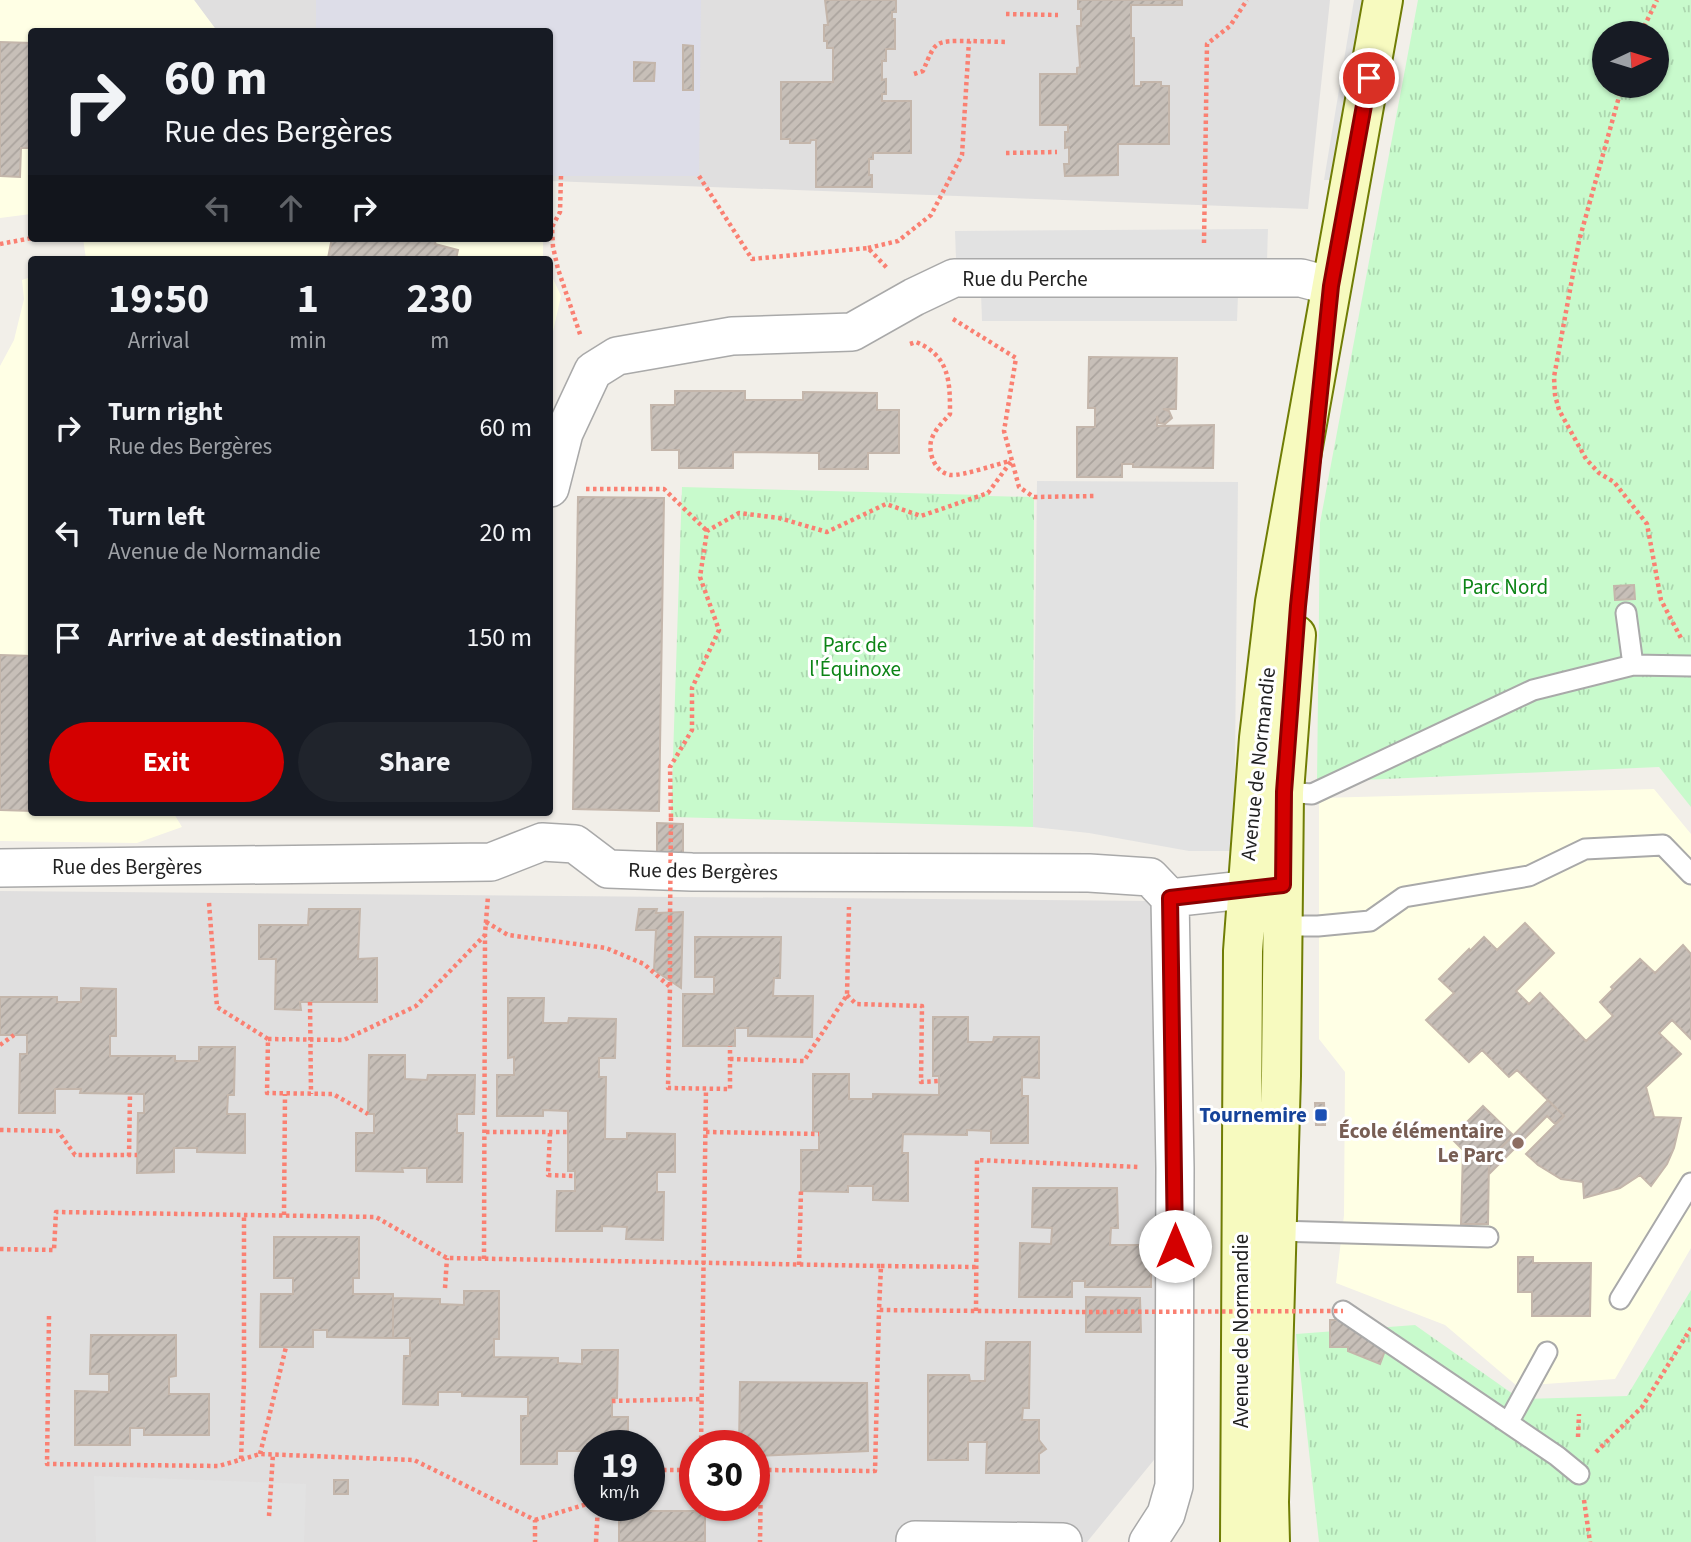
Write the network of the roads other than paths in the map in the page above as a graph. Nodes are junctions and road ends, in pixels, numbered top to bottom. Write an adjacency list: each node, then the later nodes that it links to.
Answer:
1 (1383, 0): 2 (street, Avenue de Normandie)
2 (1331, 286): 3 (street, Rue du Perche); 7 (street, Avenue de Normandie); 12 (street, Avenue de Normandie)
3 (562, 489)
4 (1626, 613): 5 (lane)
5 (1633, 665): 6 (lane); 7 (lane)
6 (1691, 666)
7 (1284, 792): 11 (street, Avenue de Normandie)
8 (543, 827): 9 (street, Rue des Bergères); 13 (street, Rue des Bergères)
9 (0, 868)
10 (1691, 874): 14 (lane)
11 (1283, 885): 12 (street); 14 (street, Avenue de Normandie)
12 (1246, 891): 13 (street); 26 (street, Avenue de Normandie)
13 (1170, 898): 25 (street)
14 (1283, 926): 16 (street, Avenue de Normandie)
15 (1691, 1183): 18 (lane)
16 (1277, 1231): 17 (lane); 27 (street, Avenue de Normandie)
17 (1488, 1237)
18 (1620, 1299)
19 (1343, 1311): 21 (lane)
20 (1547, 1352): 21 (lane)
21 (1508, 1423): 22 (lane)
22 (1579, 1474)
23 (915, 1540): 24 (street)
24 (1063, 1542)
25 (1148, 1542)
26 (1240, 1542)
27 (1270, 1542)

